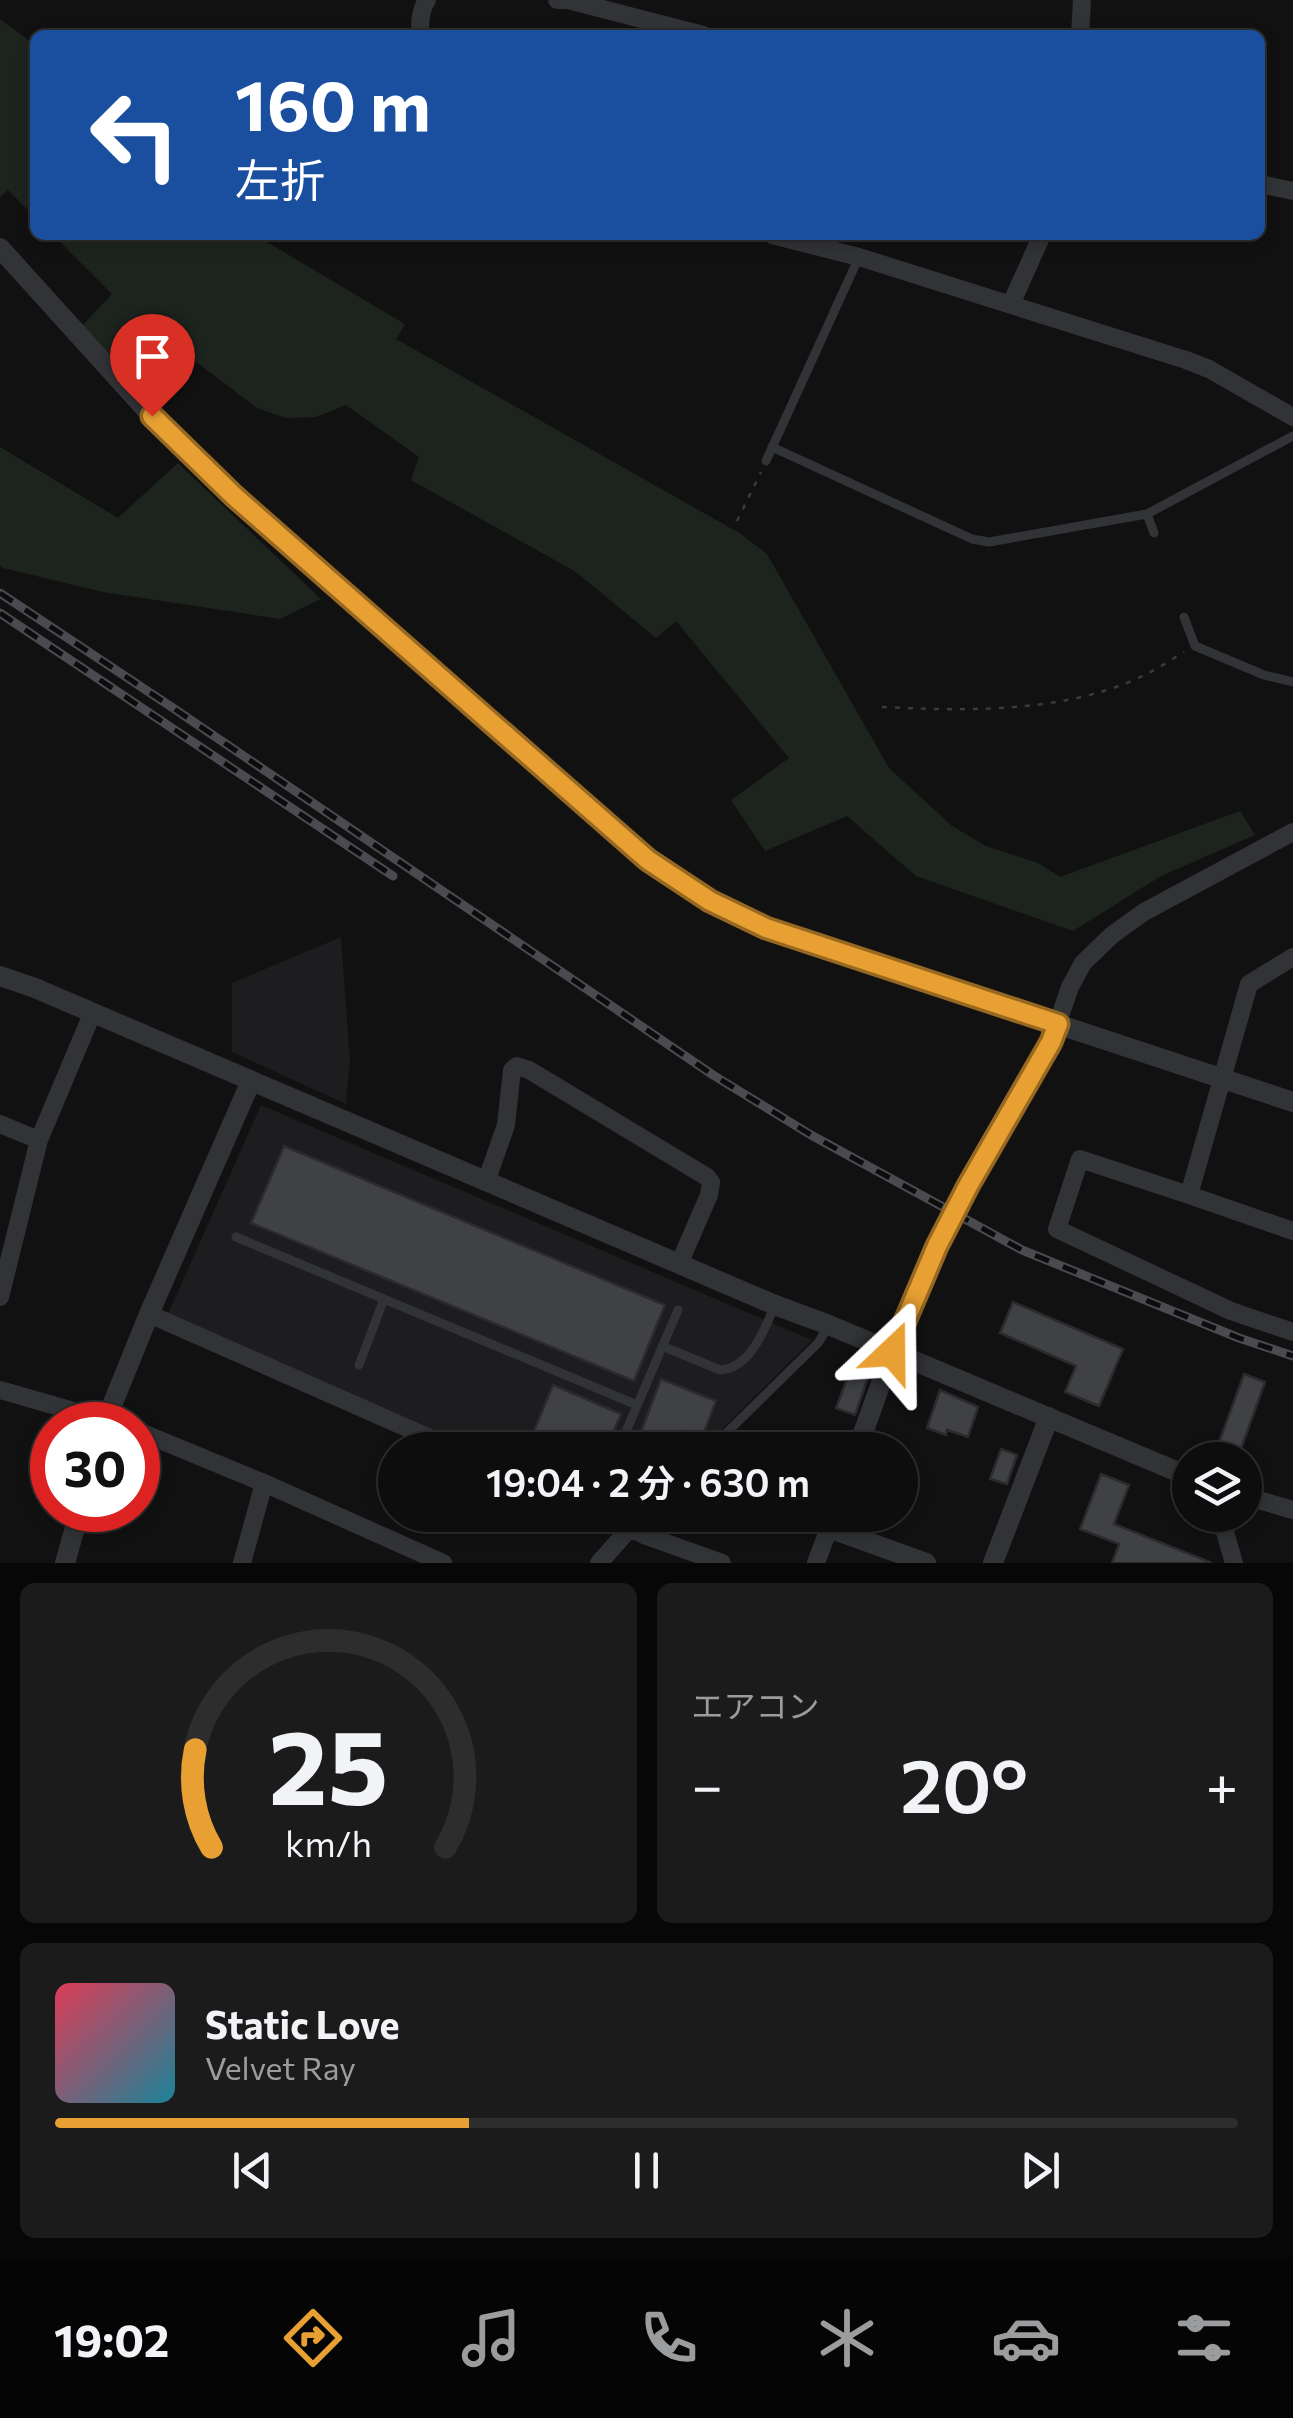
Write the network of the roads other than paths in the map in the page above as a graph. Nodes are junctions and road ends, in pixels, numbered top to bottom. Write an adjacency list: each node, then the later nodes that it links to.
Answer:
1 (427, 0): 4 (street)
2 (557, 0): 5 (street)
3 (1082, 0): 6 (street)
4 (420, 30)
5 (684, 30)
6 (1080, 30)
7 (1265, 185): 8 (street)
8 (1293, 191)
9 (792, 240): 12 (street)
10 (1040, 240): 13 (street)
11 (0, 248): 26 (street)
12 (859, 257): 13 (street); 16 (lane)
13 (1011, 304): 14 (street)
14 (1293, 417)
15 (1293, 436): 18 (lane)
16 (772, 447): 17 (lane); 18 (lane)
17 (766, 461)
18 (1146, 514): 19 (lane)
19 (1154, 534)
20 (1184, 617): 21 (lane)
21 (1293, 682)
22 (1293, 832): 26 (street)
23 (1293, 957): 27 (street)
24 (0, 976): 25 (street)
25 (92, 1014): 28 (street); 31 (street)
26 (1058, 1024): 27 (street); 45 (street, bridge)
27 (1222, 1080): 29 (street); 33 (street)
28 (251, 1081): 32 (street); 41 (street)
29 (1293, 1102)
30 (0, 1124): 31 (street)
31 (39, 1140): 37 (street)
32 (486, 1182): 36 (street); 36 (street)
33 (1190, 1195): 34 (street); 43 (street)
34 (1293, 1231)
35 (236, 1237): 38 (lane)
36 (679, 1264): 39 (street)
37 (0, 1297)
38 (384, 1299): 46 (lane); 50 (lane)
39 (775, 1304): 42 (street); 44 (lane)
40 (678, 1310): 44 (lane)
41 (148, 1314): 49 (street); 52 (street)
42 (829, 1325): 45 (street); 54 (lane)
43 (1292, 1326)
44 (662, 1346): 50 (lane)
45 (892, 1352): 51 (street); 55 (street)
46 (359, 1364)
47 (0, 1390): 48 (street)
48 (40, 1402)
49 (118, 1402)
50 (637, 1405): 53 (lane)
51 (1049, 1418): 57 (street); 74 (street)
52 (416, 1432)
53 (626, 1432)
54 (727, 1432)
55 (863, 1432)
56 (160, 1440): 58 (street)
57 (1172, 1469)
58 (264, 1484): 68 (street); 69 (street)
59 (1262, 1501): 60 (street)
60 (1293, 1510)
61 (74, 1532): 67 (street)
62 (628, 1532): 70 (street)
63 (657, 1532): 71 (street)
64 (827, 1532): 72 (street)
65 (854, 1532): 73 (street)
66 (1225, 1532): 75 (street)
67 (65, 1563)
68 (242, 1563)
69 (443, 1563)
70 (599, 1563)
71 (722, 1563)
72 (816, 1563)
73 (926, 1563)
74 (993, 1563)
75 (1234, 1563)

